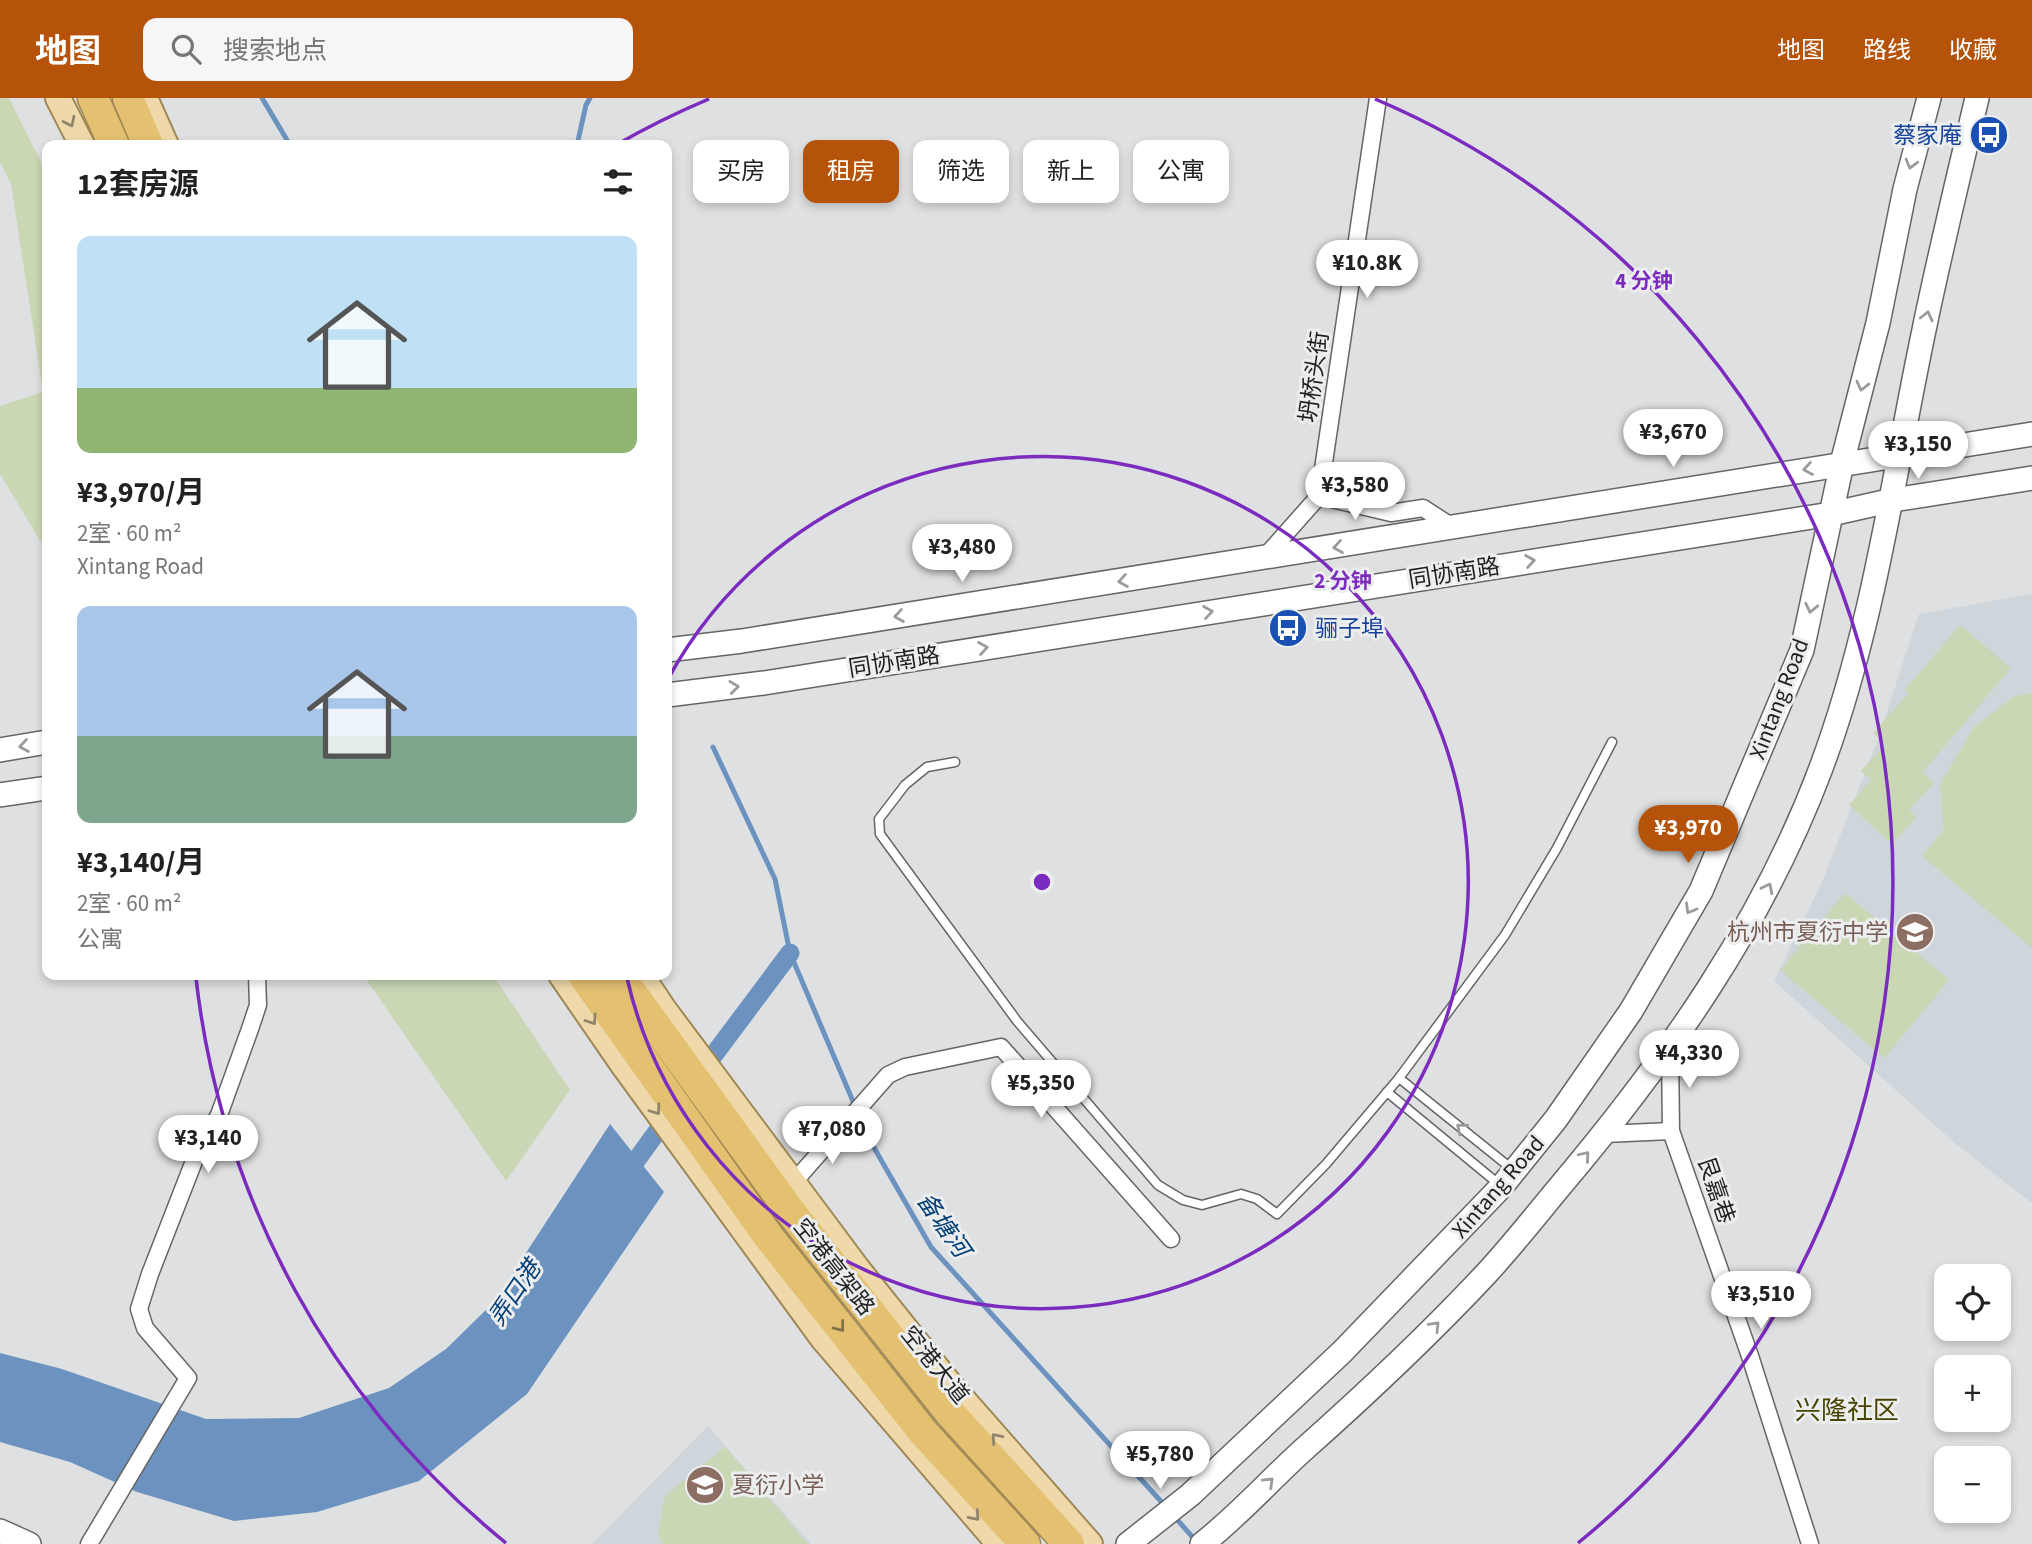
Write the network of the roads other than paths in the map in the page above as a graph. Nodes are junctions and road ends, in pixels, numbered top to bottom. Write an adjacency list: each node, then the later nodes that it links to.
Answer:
1 (58, 98): 8 (main road, one-way to 8)
2 (93, 98): 9 (highway)
3 (128, 98): 10 (highway)
4 (145, 98): 11 (main road)
5 (1378, 98): 16 (street, 坍桥头街)
6 (1929, 98): 14 (main road, Xintang Road, one-way to 14)
7 (1977, 98): 13 (main road, Xintang Road, one-way to 7)
8 (79, 140)
9 (112, 140)
10 (146, 140)
11 (164, 140)
12 (2032, 434): 13 (main road, 同协南路)
13 (1900, 456): 14 (main road, 同协南路); 17 (main road, Xintang Road)
14 (1842, 463): 18 (main road, Xintang Road); 19 (main road, 同协南路, one-way to 19)
15 (2032, 478): 17 (main road, 同协南路)
16 (1319, 496): 19 (street); 20 (street)
17 (1893, 500): 18 (main road, 同协南路); 34 (main road, Xintang Road, one-way to 17)
18 (1831, 514): 22 (main road, 同协南路, one-way to 18); 39 (main road, Xintang Road, one-way to 39)
19 (1454, 528): 20 (main road, 同协南路, one-way to 20)
20 (1264, 558): 21 (main road, 同协南路, one-way to 21)
21 (672, 649)
22 (672, 694)
23 (1612, 742): 35 (lane)
24 (42, 743): 25 (main road, one-way to 25)
25 (0, 750)
26 (955, 762): 36 (lane)
27 (42, 789): 28 (main road)
28 (0, 795)
29 (257, 980): 45 (street)
30 (564, 980): 46 (main road, one-way to 46)
31 (587, 980): 47 (highway, 空港高架路, one-way to 47)
32 (623, 980): 48 (highway, 空港高架路)
33 (644, 980): 40 (main road, 空港大道)
34 (1670, 1049): 37 (street, 艮嘉巷); 38 (main road, Xintang Road)
35 (1399, 1078): 36 (lane); 39 (lane, one-way to 35)
36 (1387, 1092): 39 (lane)
37 (1671, 1131): 38 (street); 51 (street, 艮嘉巷)
38 (1604, 1134): 43 (main road, Xintang Road, one-way to 38)
39 (1508, 1179): 50 (main road, Xintang Road)
40 (793, 1183): 41 (street); 49 (main road, 空港大道, one-way to 40)
41 (1171, 1239)
42 (0, 1531): 44 (main road)
43 (1211, 1537)
44 (29, 1544)
45 (89, 1544)
46 (999, 1544)
47 (1025, 1544)
48 (1069, 1544)
49 (1090, 1544)
50 (1128, 1544)
51 (1810, 1544)

